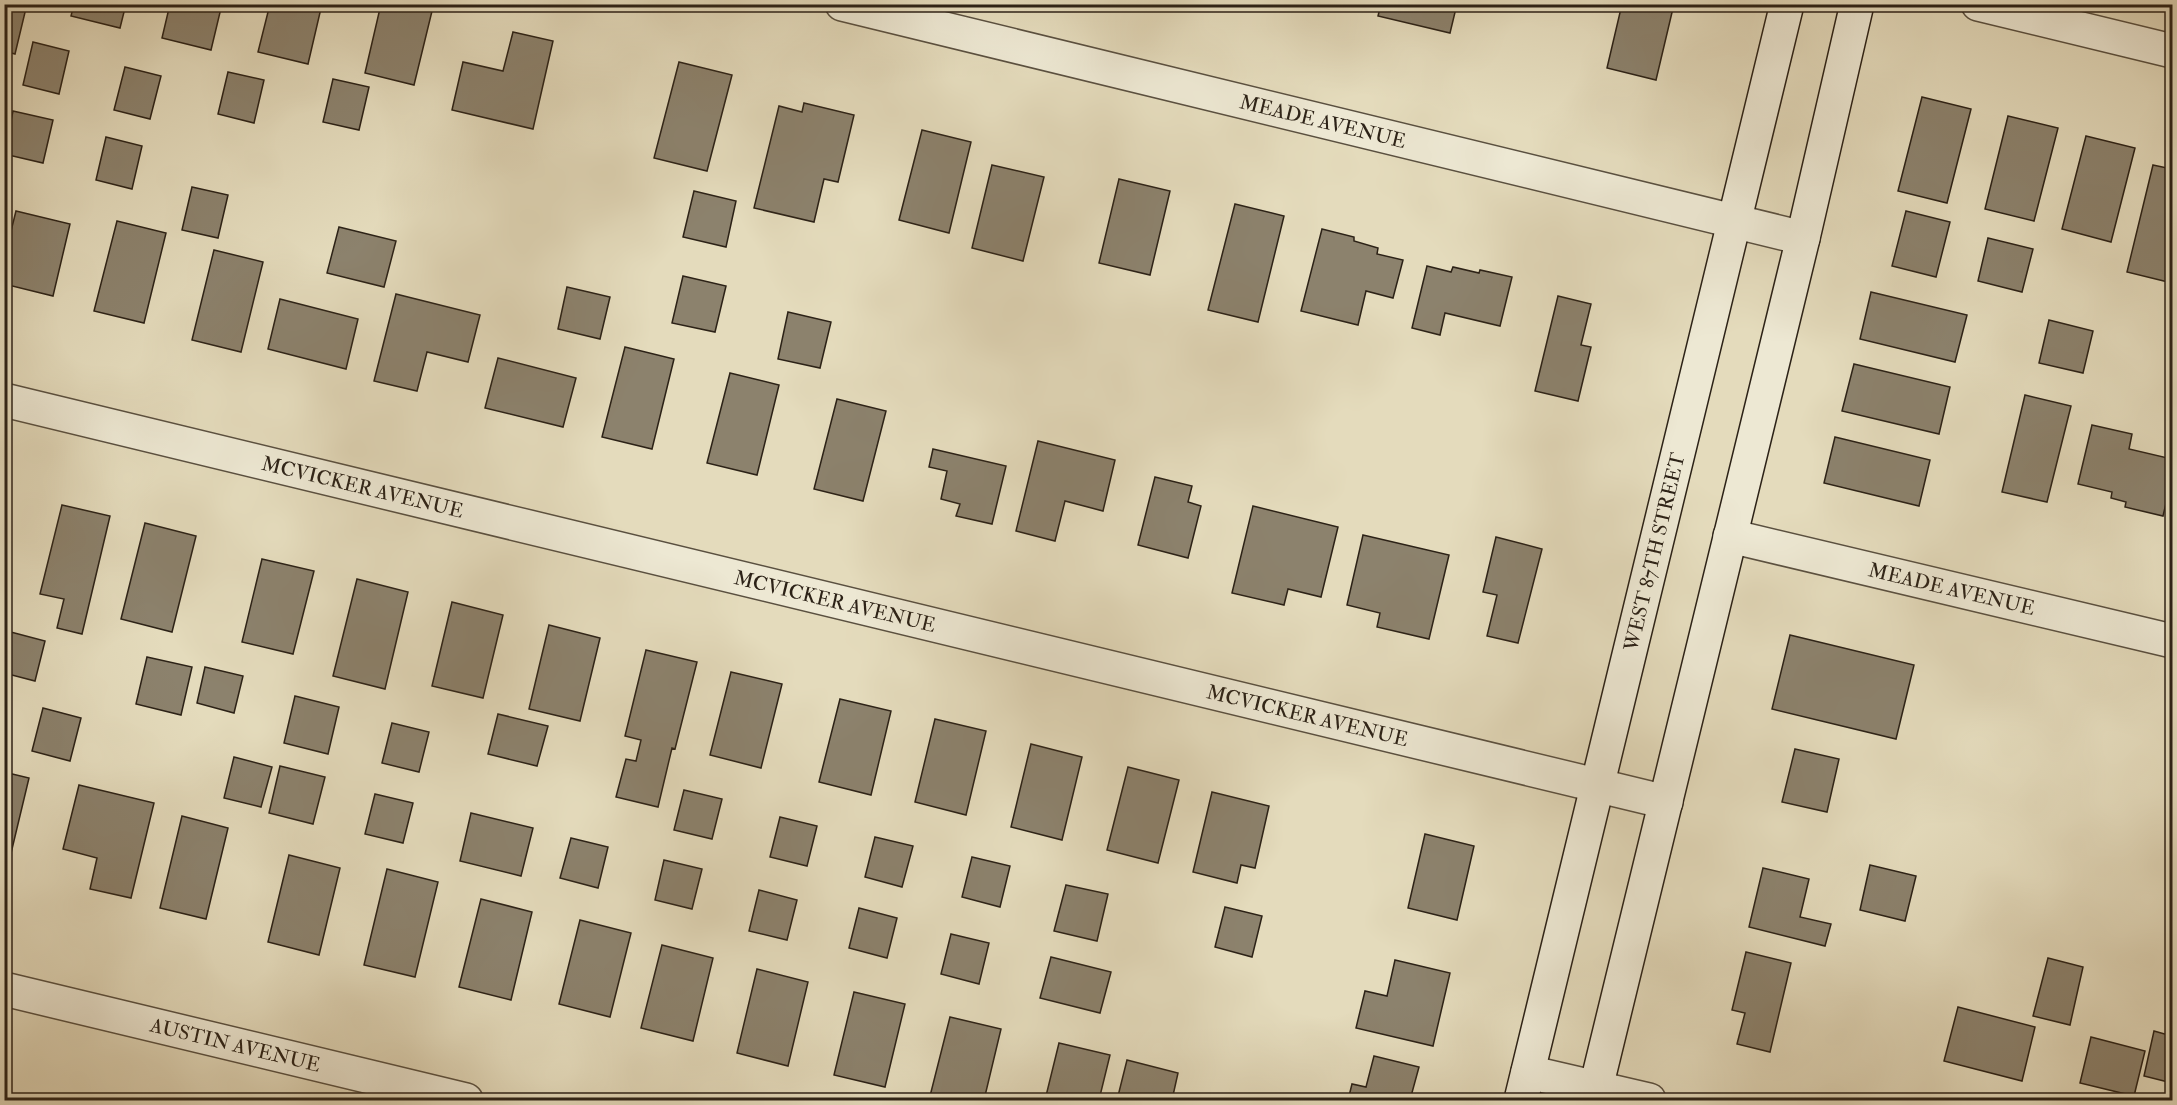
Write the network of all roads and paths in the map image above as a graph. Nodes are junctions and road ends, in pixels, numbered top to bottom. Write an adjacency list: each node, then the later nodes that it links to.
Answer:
1 (842, 4): 6 (street, MEADE AVENUE)
2 (1787, 4): 6 (street, WEST 87TH STREET)
3 (1857, 4): 7 (street)
4 (1978, 4): 5 (street)
5 (2172, 51)
6 (1734, 221): 7 (street, MEADE AVENUE); 11 (street, WEST 87TH STREET)
7 (1803, 238): 9 (street)
8 (4, 400): 11 (street, MCVICKER AVENUE)
9 (1730, 536): 10 (street, MEADE AVENUE); 12 (street)
10 (2172, 641)
11 (1598, 785): 12 (street, MCVICKER AVENUE); 14 (street, WEST 87TH STREET)
12 (1666, 802): 15 (street)
13 (4, 989): 16 (street, AUSTIN AVENUE)
14 (1524, 1086): 15 (street)
15 (1595, 1094): 18 (street)
16 (418, 1095): 17 (street, AUSTIN AVENUE)
17 (466, 1101)
18 (1649, 1101)

